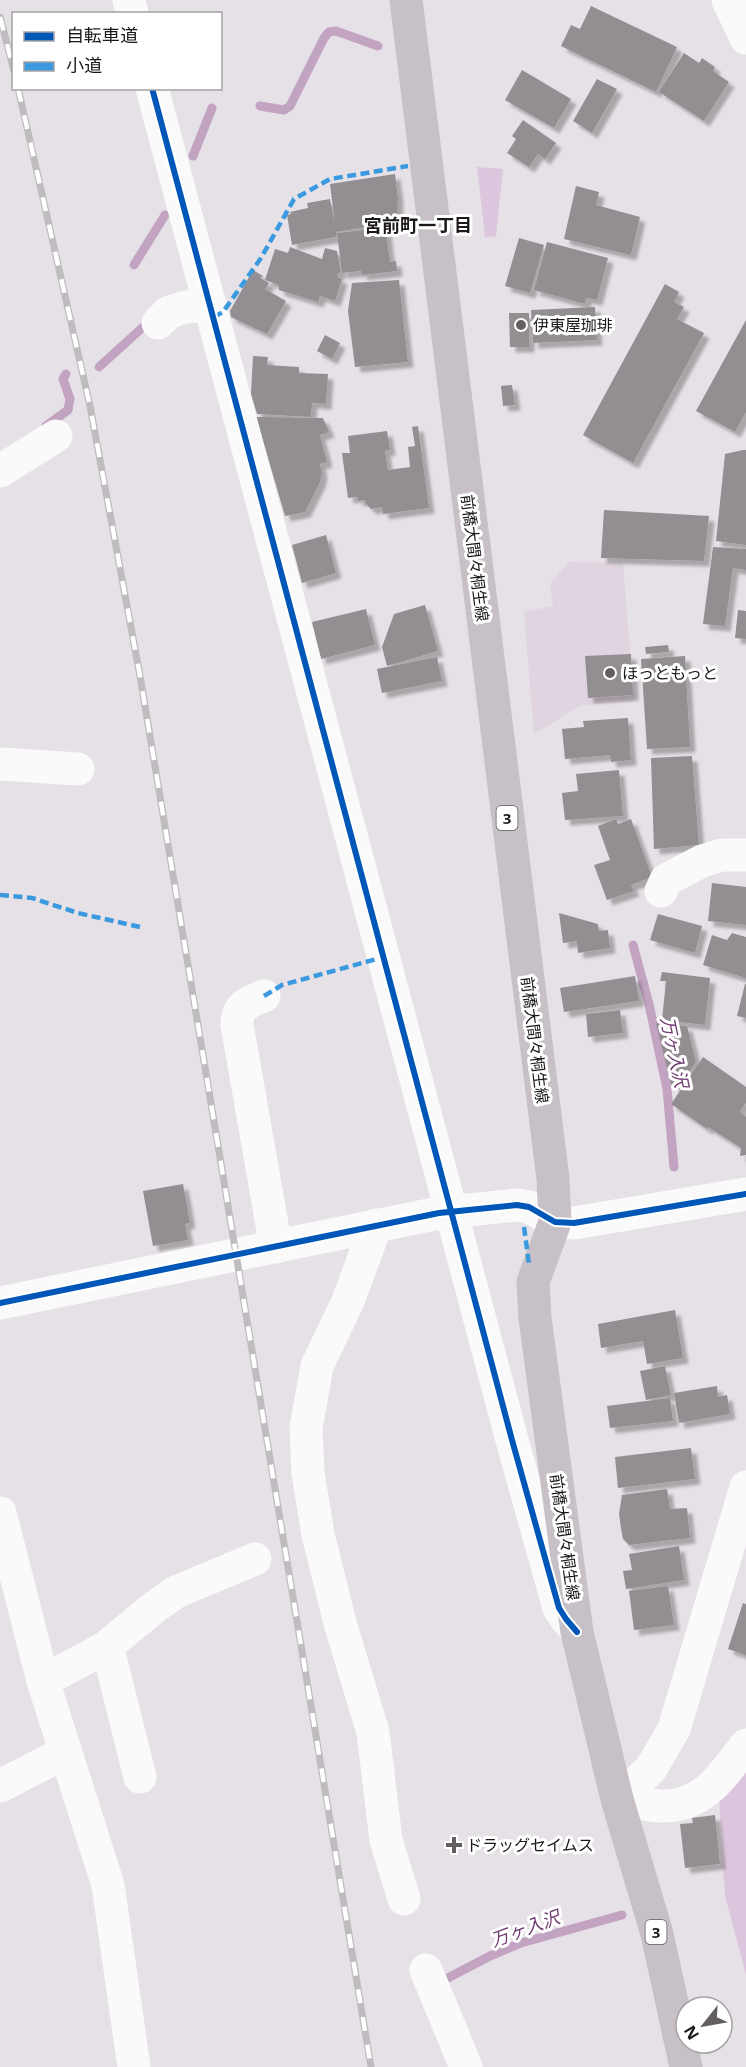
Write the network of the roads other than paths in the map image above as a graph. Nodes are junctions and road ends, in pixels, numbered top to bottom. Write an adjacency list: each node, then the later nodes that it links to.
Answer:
1 (405, 0): 16 (main road, 前橋大間々桐生線 / 3)
2 (728, 0): 3 (street)
3 (746, 38)
4 (153, 90): 5 (street)
5 (210, 305): 6 (street); 15 (street)
6 (158, 323)
7 (56, 436): 8 (street)
8 (0, 471)
9 (0, 764): 10 (street)
10 (78, 769)
11 (746, 855): 12 (street)
12 (661, 891)
13 (264, 996): 18 (street)
14 (746, 1194): 16 (street)
15 (452, 1212): 16 (street); 17 (street); 23 (street)
16 (555, 1222): 23 (main road, 前橋大間々桐生線 / 3)
17 (376, 1225): 18 (street); 31 (street)
18 (276, 1247): 19 (street)
19 (0, 1303)
20 (746, 1487): 30 (street)
21 (0, 1513): 25 (street)
22 (255, 1559): 24 (street)
23 (577, 1632): 30 (main road, 前橋大間々桐生線 / 3)
24 (105, 1648): 25 (street); 28 (street)
25 (43, 1681): 27 (street)
26 (746, 1745): 30 (street)
27 (66, 1752): 29 (street); 33 (street)
28 (140, 1778)
29 (0, 1785)
30 (617, 1799): 35 (main road, 前橋大間々桐生線 / 3)
31 (404, 1899)
32 (426, 1970): 34 (street)
33 (134, 2067)
34 (466, 2067)
35 (686, 2067)

